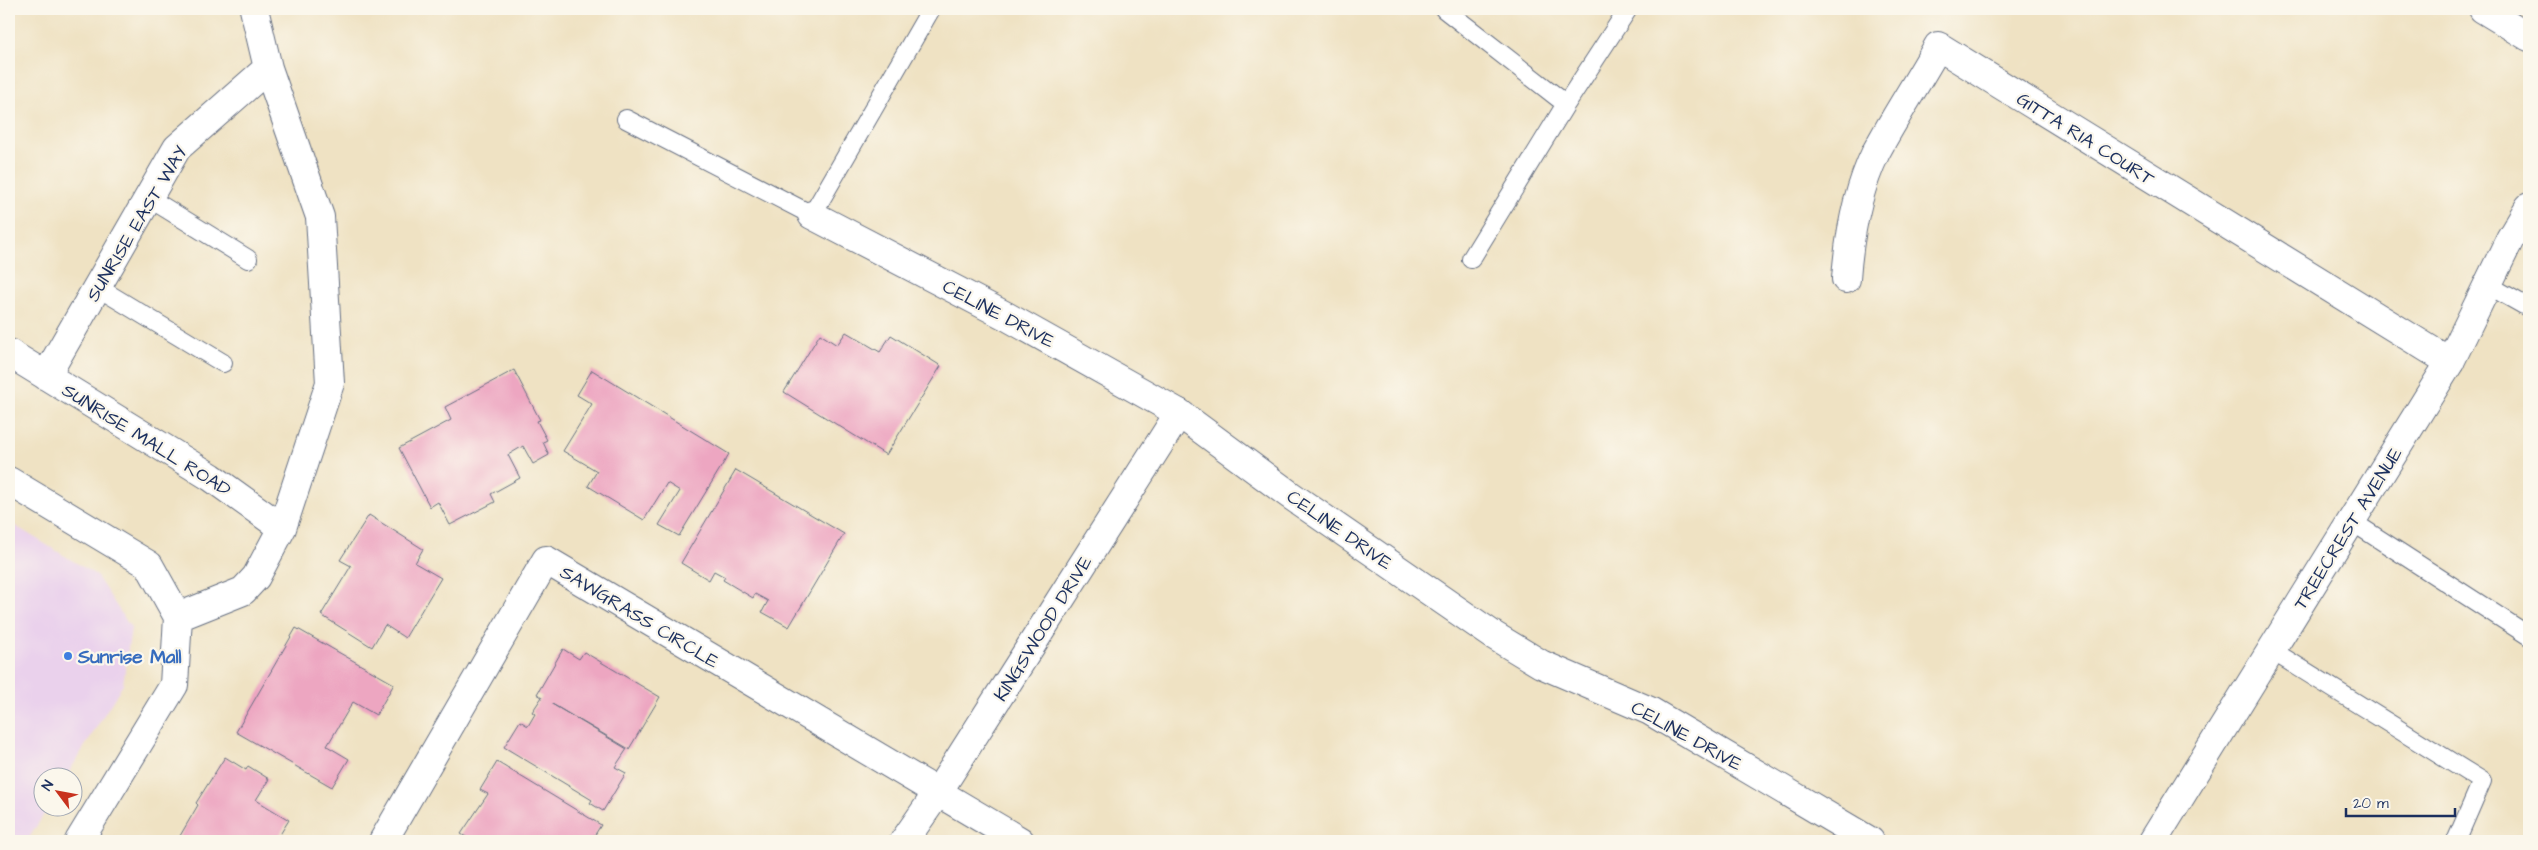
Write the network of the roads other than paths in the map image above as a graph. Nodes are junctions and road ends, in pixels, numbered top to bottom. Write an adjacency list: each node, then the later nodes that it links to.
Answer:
1 (254, 9): 7 (street)
2 (931, 9): 12 (lane)
3 (1444, 9): 8 (lane)
4 (1628, 9): 8 (lane)
5 (2484, 9): 6 (street)
6 (2529, 37)
7 (268, 68): 10 (street, SUNRISE EAST WAY); 26 (street)
8 (1566, 104): 14 (lane)
9 (626, 119): 12 (lane)
10 (148, 198): 13 (lane); 17 (street, SUNRISE EAST WAY)
11 (2529, 207): 16 (street, TREECREST AVENUE)
12 (812, 214): 23 (street, CELINE DRIVE)
13 (248, 259)
14 (1471, 259)
15 (1846, 279): 20 (street, GITTA RIA COURT)
16 (2488, 284): 18 (lane); 20 (street, TREECREST AVENUE)
17 (97, 288): 21 (lane); 22 (street, SUNRISE EAST WAY)
18 (2529, 308)
19 (9, 353): 22 (street, SUNRISE MALL ROAD)
20 (2450, 362): 25 (street, TREECREST AVENUE)
21 (223, 363)
22 (46, 376): 26 (street, SUNRISE MALL ROAD)
23 (1179, 413): 30 (street, KINGSWOOD DRIVE); 35 (street, CELINE DRIVE)
24 (9, 481): 27 (street)
25 (2351, 521): 28 (lane); 29 (street, TREECREST AVENUE)
26 (282, 528): 27 (street)
27 (178, 617): 31 (street)
28 (2529, 636)
29 (2271, 650): 36 (street, TREECREST AVENUE); 37 (lane)
30 (938, 792): 32 (street, SAWGRASS CIRCLE); 33 (street, KINGSWOOD DRIVE); 34 (street)
31 (79, 841)
32 (382, 841)
33 (904, 841)
34 (1020, 841)
35 (1870, 841)
36 (2153, 841)
37 (2456, 841)

